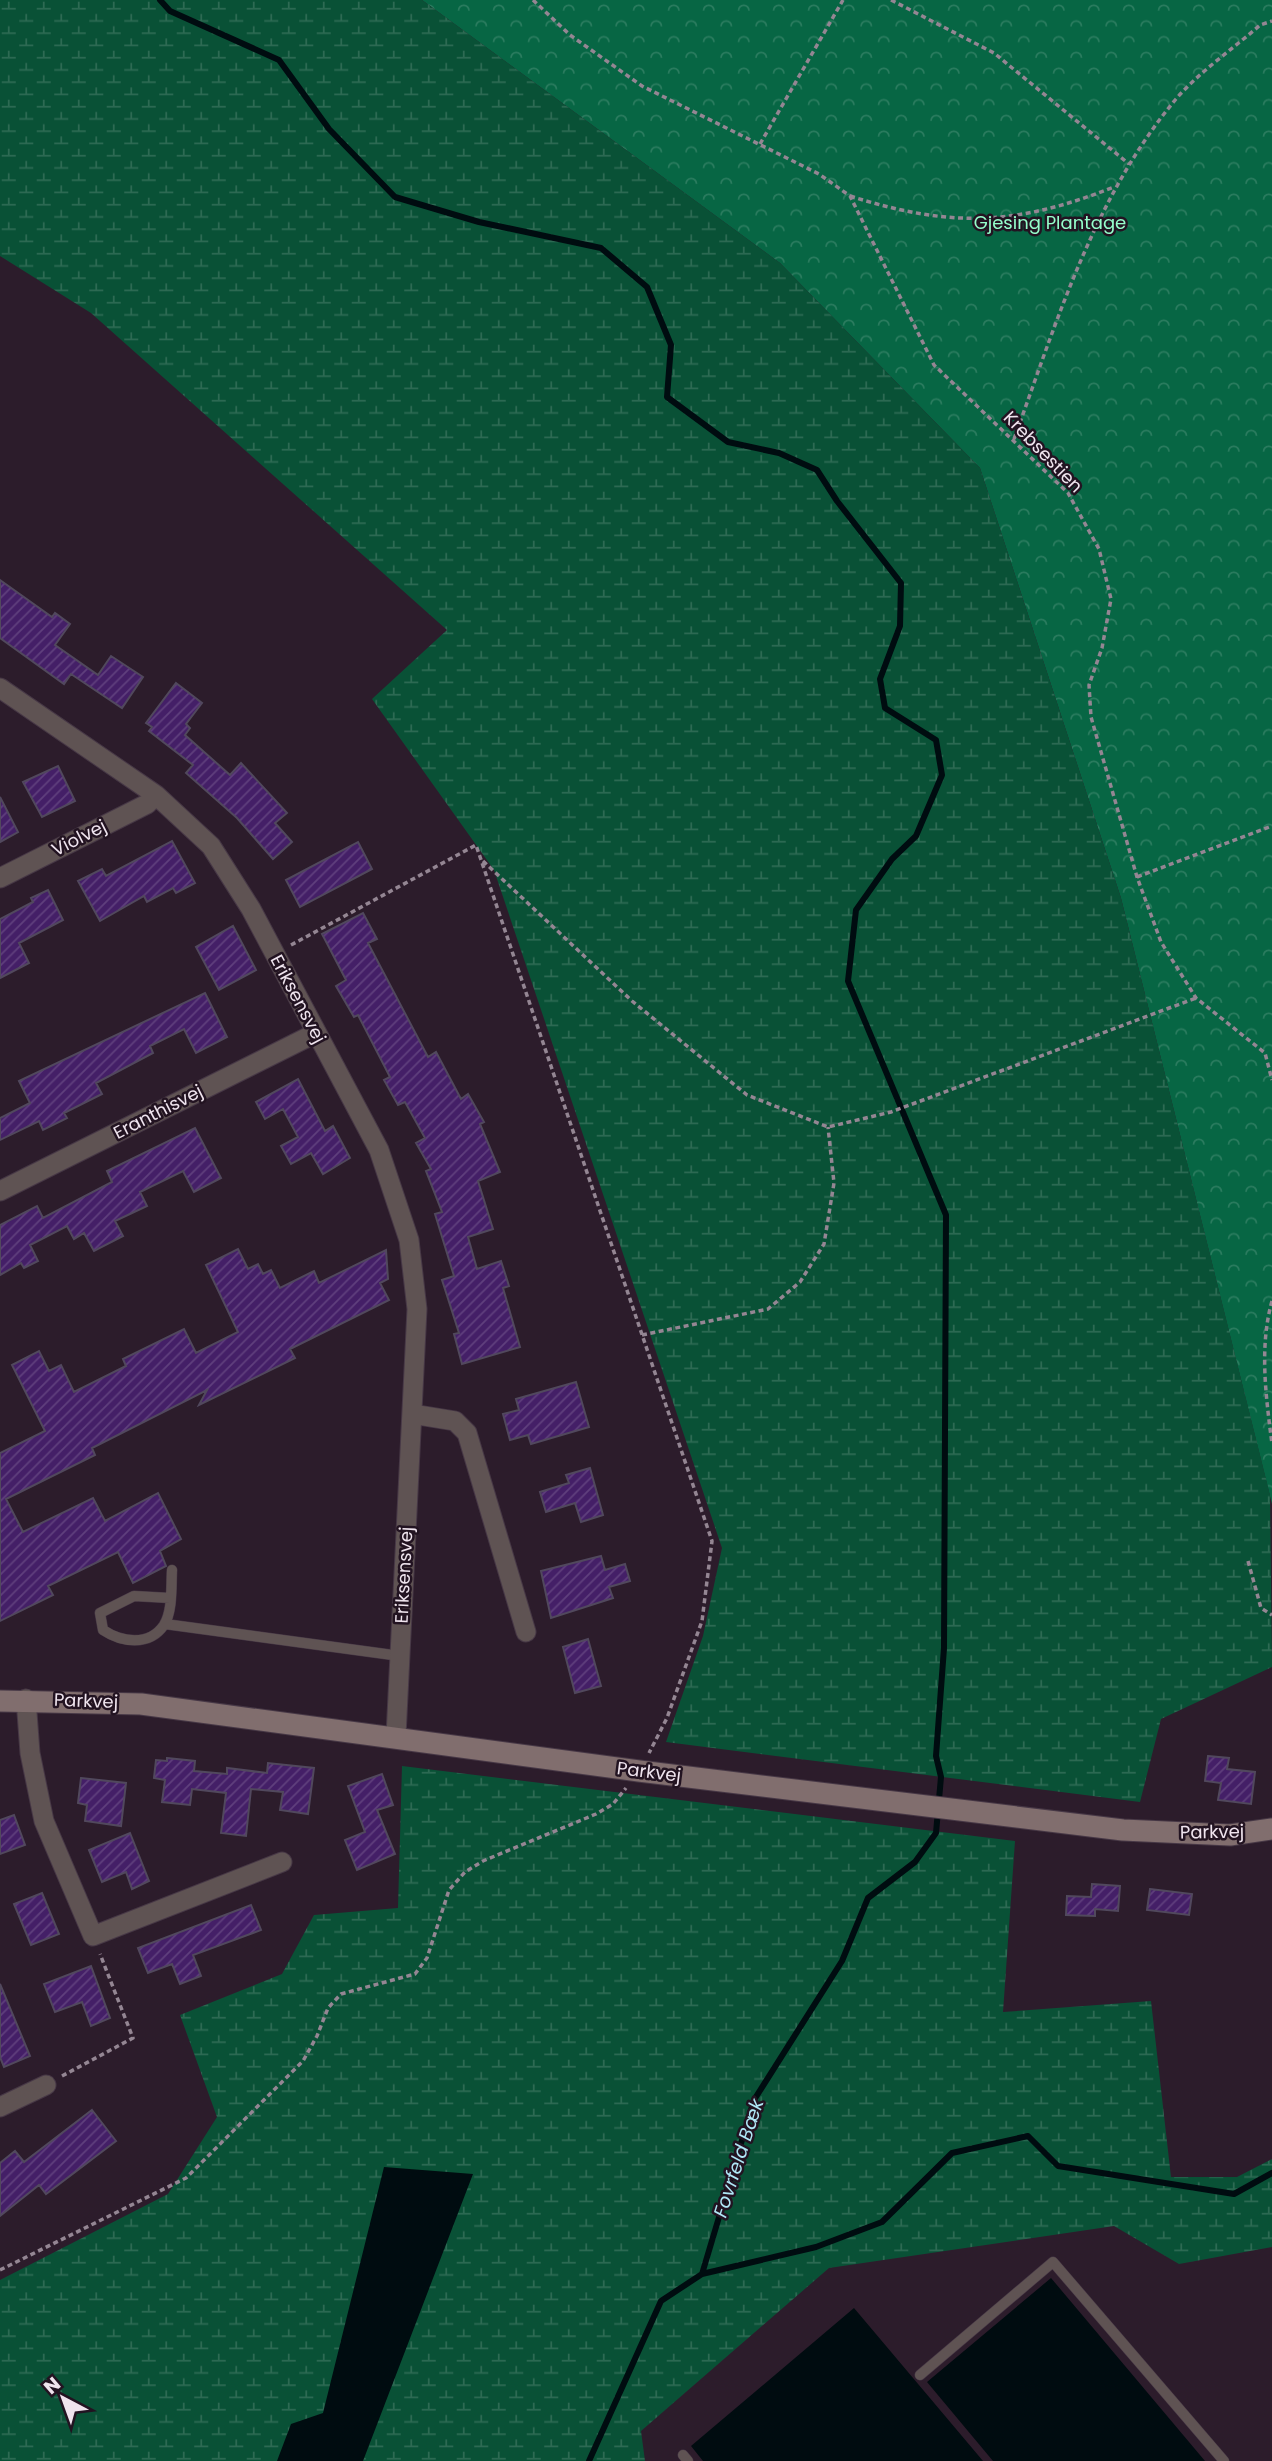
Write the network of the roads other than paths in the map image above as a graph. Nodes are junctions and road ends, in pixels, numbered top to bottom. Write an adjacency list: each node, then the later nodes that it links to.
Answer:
1 (0, 688): 2 (street, Eriksensvej)
2 (156, 794): 3 (street, Violvej); 4 (street, Eriksensvej)
3 (0, 878)
4 (316, 1033): 5 (street, Eranthisvej); 6 (street, Eriksensvej)
5 (0, 1191)
6 (412, 1414): 10 (street); 11 (street, Eriksensvej)
7 (172, 1570): 8 (lane)
8 (170, 1598): 9 (lane); 9 (lane)
9 (165, 1624): 11 (lane)
10 (526, 1632)
11 (400, 1656): 14 (street, Eriksensvej)
12 (26, 1699): 13 (street, Parkvej); 14 (street, Parkvej); 16 (street)
13 (0, 1701)
14 (396, 1736): 15 (street, Parkvej)
15 (1272, 1829)
16 (282, 1862)
17 (46, 2085): 18 (street)
18 (0, 2106)
19 (919, 2375): 20 (lane)
20 (1224, 2461)

